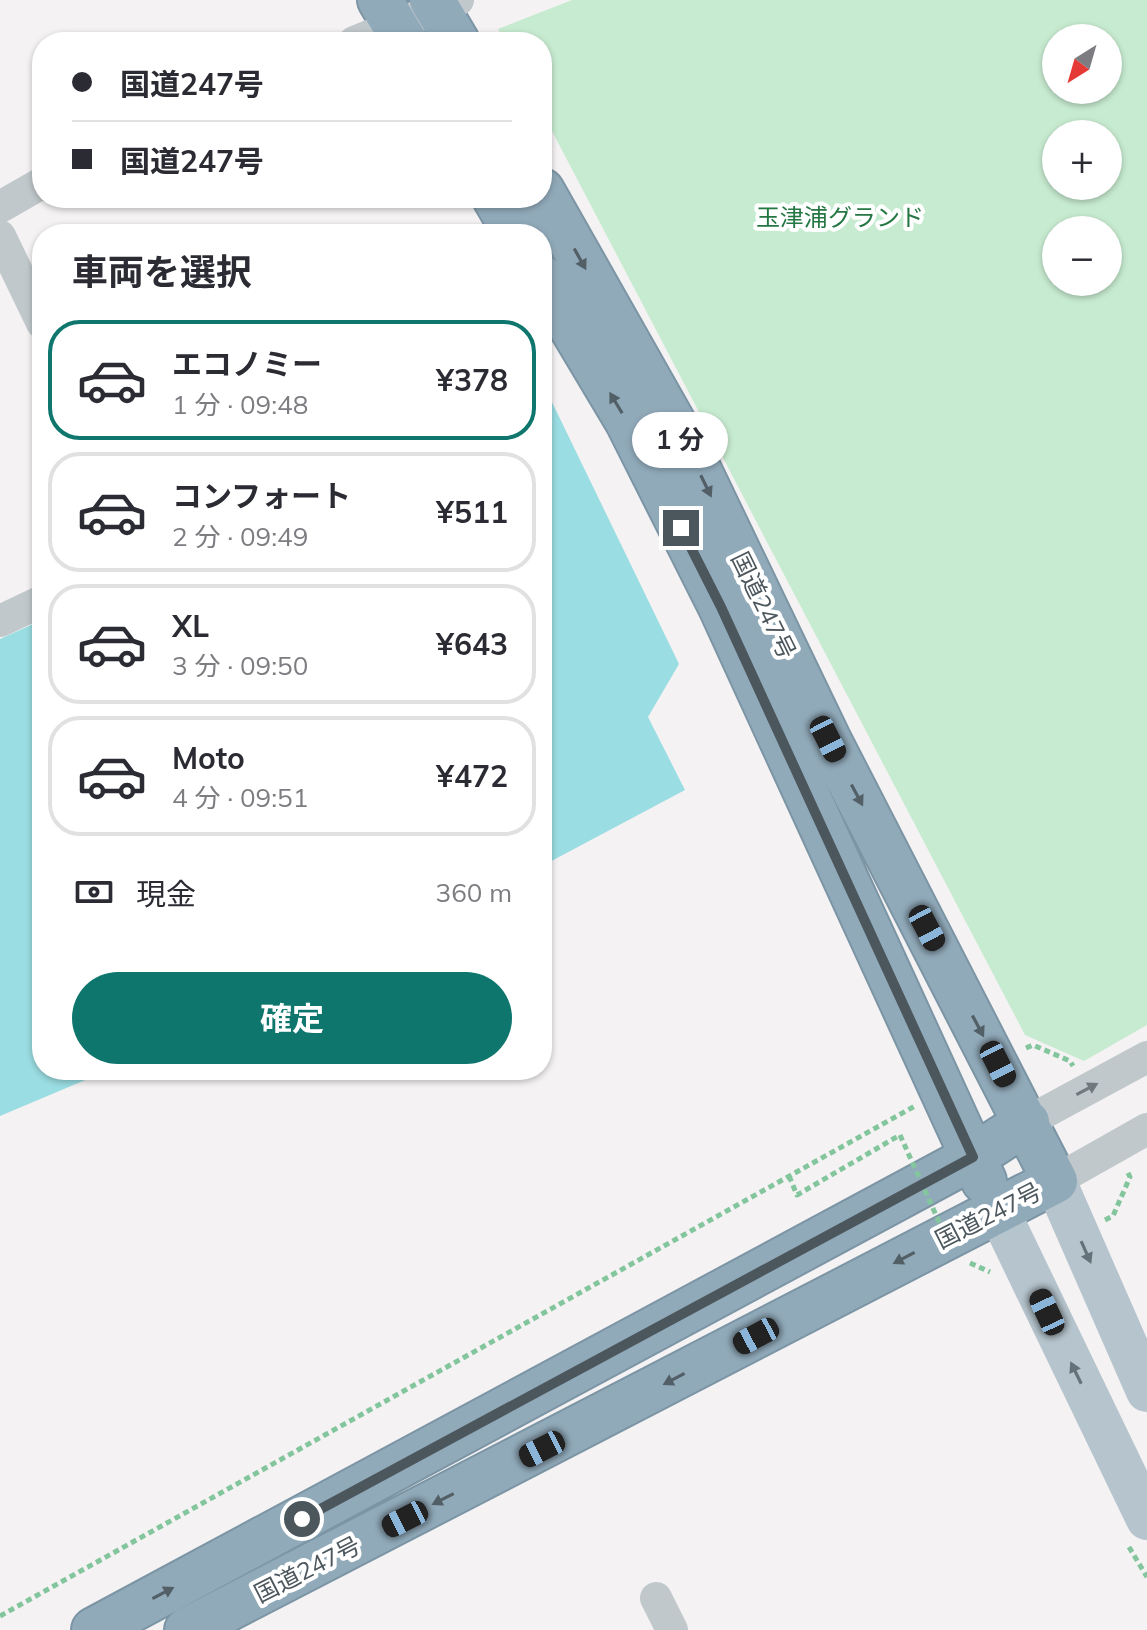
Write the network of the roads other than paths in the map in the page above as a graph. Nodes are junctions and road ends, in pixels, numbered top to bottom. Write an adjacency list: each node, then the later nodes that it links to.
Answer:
1 (446, 13): 2 (street)
2 (394, 23): 3 (street)
3 (375, 32)
4 (32, 189): 5 (street)
5 (0, 207)
6 (552, 208): 13 (highway, 国道247号, one-way to 13)
7 (0, 236): 9 (street)
8 (552, 295): 15 (highway, 国道247号, one-way to 8)
9 (32, 302)
10 (32, 606): 11 (street)
11 (0, 621)
12 (1147, 1057): 13 (street, one-way to 12)
13 (1027, 1122): 15 (highway); 16 (highway, 国道247号)
14 (1147, 1129): 16 (street)
15 (973, 1157): 17 (highway); 21 (highway, 国道247号, one-way to 15)
16 (1055, 1181): 17 (highway, 国道247号); 18 (main road, one-way to 18)
17 (997, 1208): 19 (main road, one-way to 17); 22 (highway, 国道247号, one-way to 22)
18 (1147, 1391)
19 (1135, 1528)
20 (656, 1598): 23 (street)
21 (94, 1630)
22 (187, 1630)
23 (672, 1630)

